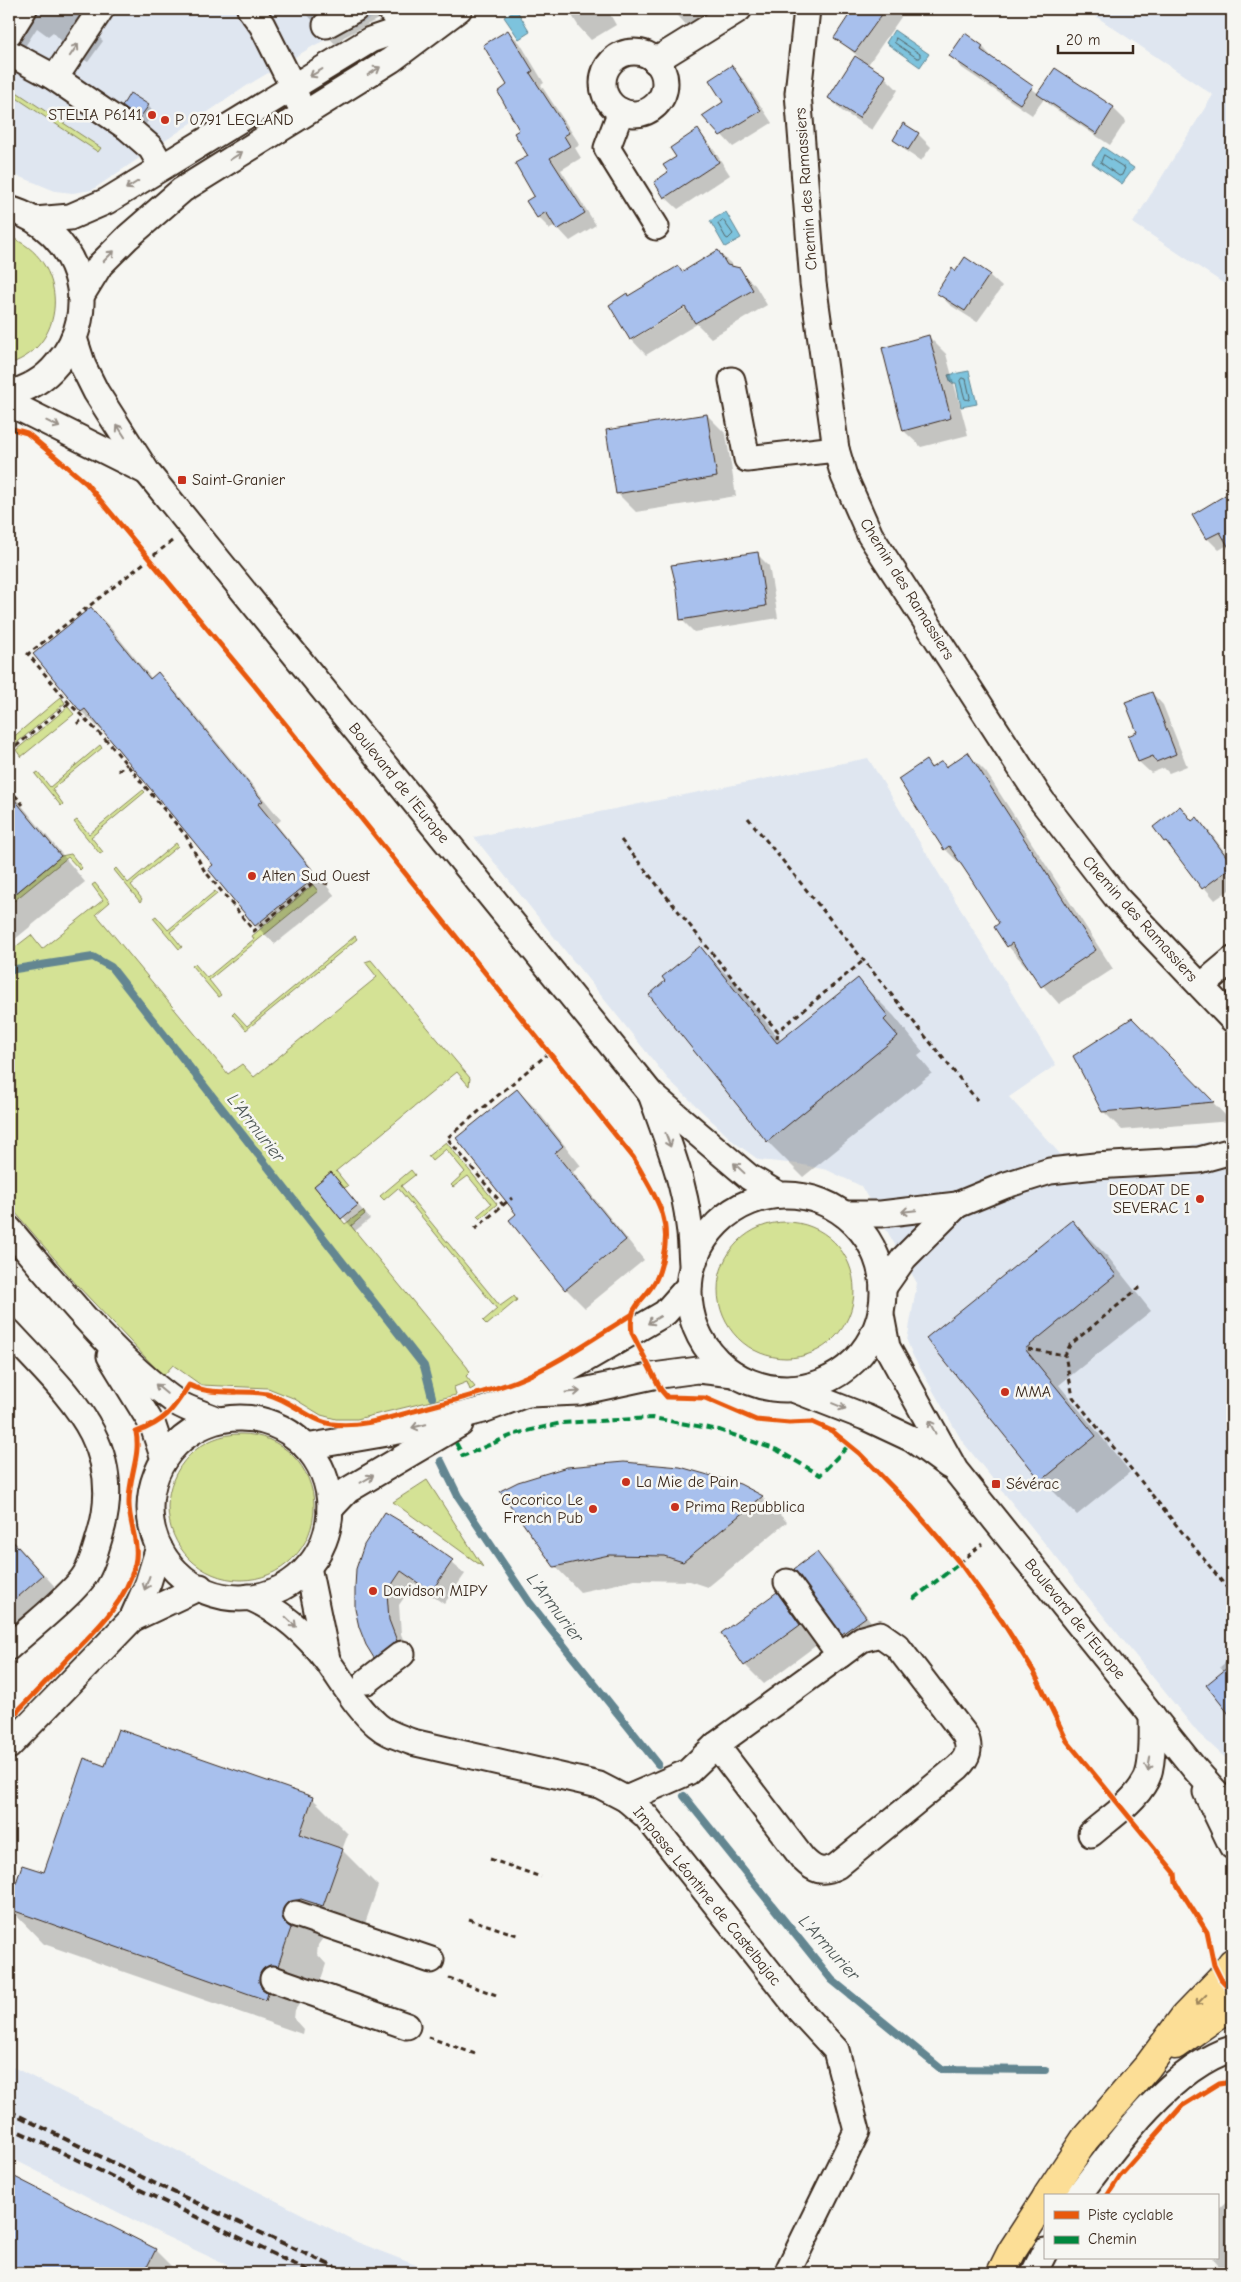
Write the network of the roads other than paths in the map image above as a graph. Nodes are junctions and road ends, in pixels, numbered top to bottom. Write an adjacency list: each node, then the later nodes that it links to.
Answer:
1 (101, 9): 13 (street, one-way to 1)
2 (250, 9): 14 (street)
3 (355, 9): 9 (street)
4 (738, 9): 12 (street)
5 (807, 9): 26 (street, Chemin des Ramassiers)
6 (24, 10): 10 (street)
7 (457, 10): 8 (street); 16 (street, one-way to 7)
8 (394, 19): 14 (street, one-way to 14)
9 (326, 25)
10 (9, 33)
11 (9, 53): 13 (street)
12 (655, 60): 15 (street); 15 (street)
13 (52, 76): 17 (street)
14 (293, 87): 16 (street); 17 (street)
15 (621, 110): 20 (street)
16 (294, 121): 21 (street, one-way to 16)
17 (162, 167): 19 (street, one-way to 19)
18 (9, 209): 19 (street)
19 (35, 220): 21 (street)
20 (656, 226)
21 (81, 296): 22 (street)
22 (74, 338): 24 (street); 27 (street, Boulevard de l'Europe, one-way to 22)
23 (732, 380): 26 (street)
24 (9, 394)
25 (9, 403): 27 (street, Boulevard de l'Europe, one-way to 27)
26 (836, 450): 29 (street, Chemin des Ramassiers)
27 (147, 472): 31 (street, Boulevard de l'Europe)
28 (1232, 960): 29 (street)
29 (1201, 986): 30 (street, Chemin des Ramassiers)
30 (1232, 1019)
31 (651, 1094): 33 (street, Boulevard de l'Europe, one-way to 31); 37 (street, Boulevard de l'Europe, one-way to 37)
32 (1232, 1151): 34 (street)
33 (780, 1195): 35 (street, Boulevard de l'Europe); 37 (street, Boulevard de l'Europe)
34 (957, 1205): 35 (street, one-way to 35); 38 (street)
35 (844, 1214): 38 (street, Boulevard de l'Europe)
36 (9, 1229): 40 (street)
37 (690, 1276): 42 (street, Boulevard de l'Europe); 44 (street, one-way to 44)
38 (883, 1288): 39 (street, Boulevard de l'Europe)
39 (881, 1315): 43 (street, Boulevard de l'Europe); 49 (street, Boulevard de l'Europe, one-way to 39)
40 (92, 1326): 46 (street, one-way to 40); 48 (street)
41 (9, 1332): 57 (street)
42 (734, 1374): 43 (street, Boulevard de l'Europe); 44 (street, one-way to 42)
43 (793, 1389): 49 (street, Boulevard de l'Europe, one-way to 49)
44 (524, 1395): 45 (street)
45 (483, 1410): 47 (street, one-way to 47); 50 (street, one-way to 45)
46 (218, 1420): 47 (street); 48 (street)
47 (306, 1447): 50 (street)
48 (164, 1459): 51 (street)
49 (955, 1470): 62 (street, Boulevard de l'Europe)
50 (330, 1509): 52 (street)
51 (159, 1547): 54 (street); 56 (street, one-way to 56)
52 (308, 1567): 55 (street); 60 (street, Impasse Léontine de Castelbajac)
53 (787, 1582): 59 (street)
54 (200, 1588): 55 (street); 56 (street)
55 (249, 1597): 60 (street, Impasse Léontine de Castelbajac, one-way to 60)
56 (132, 1619): 64 (street)
57 (9, 1647)
58 (402, 1654): 61 (street)
59 (840, 1655): 63 (street); 63 (street)
60 (328, 1662): 66 (street, Impasse Léontine de Castelbajac)
61 (367, 1681)
62 (1152, 1715): 65 (street, Boulevard de l'Europe); 68 (street, one-way to 68)
63 (716, 1745): 66 (street)
64 (9, 1746)
65 (1194, 1768): 67 (street, Boulevard de l'Europe); 69 (street, Boulevard de l'Europe)
66 (626, 1798): 82 (street, Impasse Léontine de Castelbajac)
67 (1232, 1810)
68 (1091, 1834)
69 (1232, 1846)
70 (296, 1914): 71 (street)
71 (431, 1960)
72 (1232, 1963): 77 (main road, one-way to 77)
73 (273, 1979): 75 (street)
74 (1232, 2004): 77 (main road)
75 (417, 2032)
76 (1232, 2049): 79 (street)
77 (1148, 2066): 78 (main road)
78 (1049, 2194)
79 (1079, 2194)
80 (1044, 2202): 83 (main road)
81 (1044, 2253): 84 (street)
82 (789, 2269)
83 (1002, 2273)
84 (1034, 2273)

